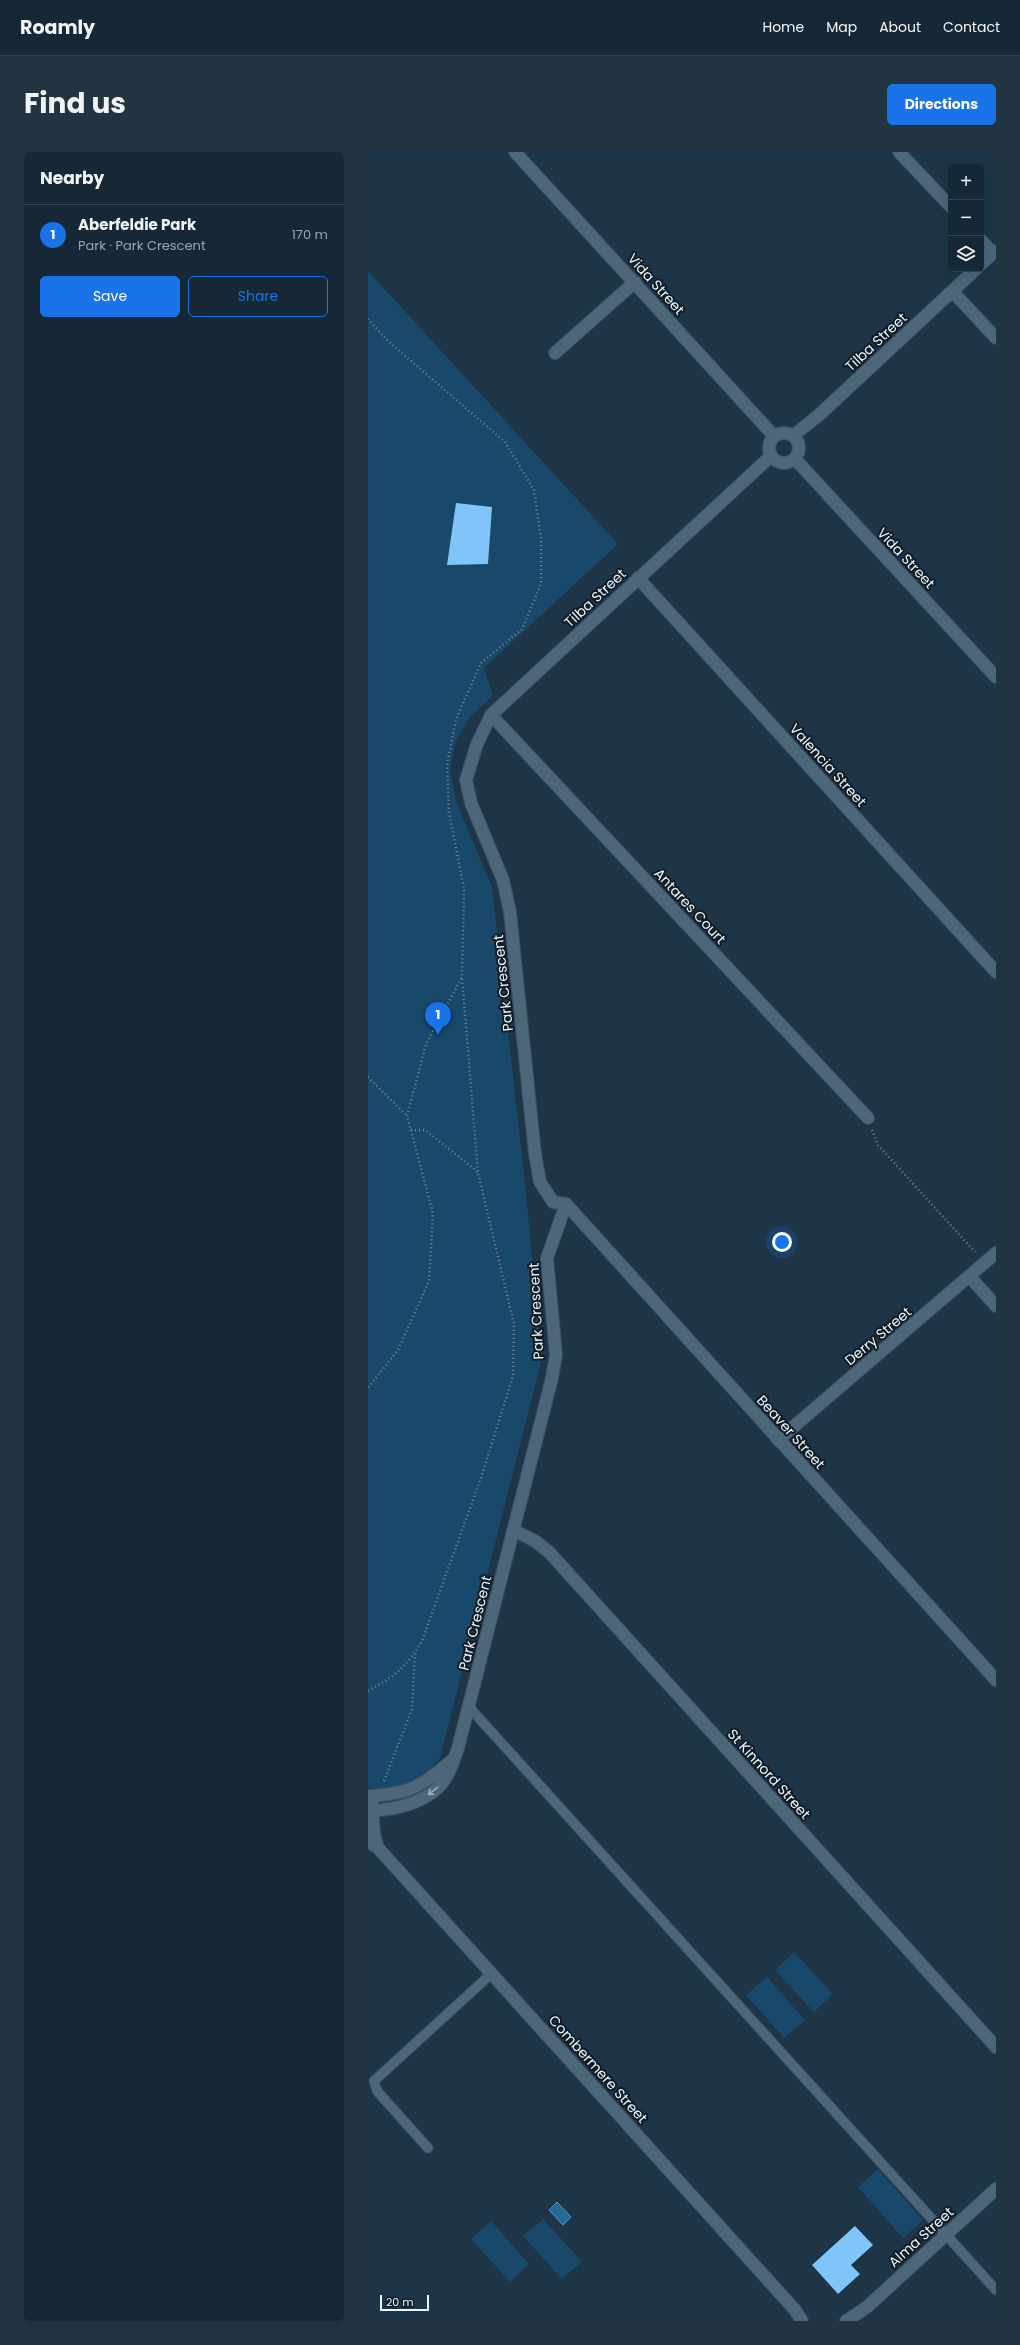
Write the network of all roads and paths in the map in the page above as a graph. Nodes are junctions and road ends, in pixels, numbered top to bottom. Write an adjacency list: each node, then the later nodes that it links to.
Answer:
1 (514, 152): 8 (street, Vida Street)
2 (899, 152): 3 (street)
3 (948, 204)
4 (984, 243): 5 (street)
5 (995, 252): 6 (street)
6 (984, 261)
7 (973, 272): 9 (street, Tilba Street)
8 (635, 282): 12 (street); 14 (street, Vida Street)
9 (952, 291): 11 (street); 13 (street, Tilba Street)
10 (368, 319): 22 (path)
11 (996, 338)
12 (555, 352)
13 (794, 435): 14 (street); 16 (street)
14 (774, 436): 15 (street)
15 (771, 456): 16 (street); 17 (street, Tilba Street)
16 (795, 459): 18 (street, Vida Street)
17 (638, 578): 19 (street, Tilba Street); 21 (street, Valencia Street)
18 (996, 677)
19 (491, 714): 20 (street, Tilba Street); 25 (street, Antares Court)
20 (466, 780): 28 (street, Park Crescent)
21 (996, 972)
22 (462, 977): 24 (path); 27 (path)
23 (368, 1077): 24 (path)
24 (407, 1116): 26 (path)
25 (868, 1118): 30 (path)
26 (411, 1130): 27 (path); 33 (path)
27 (478, 1173): 36 (path)
28 (566, 1204): 34 (street, Beaver Street); 35 (street, Park Crescent)
29 (996, 1253): 30 (street, Derry Street)
30 (985, 1263): 31 (street, Derry Street)
31 (970, 1277): 32 (street); 34 (street, Derry Street)
32 (996, 1306)
33 (368, 1388)
34 (778, 1440): 37 (street, Beaver Street)
35 (513, 1530): 39 (street, Park Crescent); 46 (street, St Kinnord Street)
36 (415, 1654): 38 (path); 41 (path)
37 (996, 1680)
38 (368, 1692)
39 (469, 1707): 40 (street, Park Crescent); 49 (lane)
40 (454, 1759): 41 (street); 42 (street, Park Crescent, one-way to 42)
41 (374, 1796): 42 (street)
42 (370, 1811): 44 (street)
43 (368, 1841): 44 (street, Combermere Street)
44 (378, 1848): 45 (street, Combermere Street)
45 (491, 1974): 47 (lane); 52 (street, Combermere Street)
46 (996, 2047)
47 (428, 2148)
48 (996, 2189): 49 (street, Alma Street)
49 (946, 2234): 50 (lane); 51 (street, Alma Street)
50 (996, 2290)
51 (867, 2307): 55 (street, Alma Street); 56 (street, Alma Street)
52 (796, 2310): 53 (street, Combermere Street); 54 (street, Combermere Street)
53 (802, 2321)
54 (812, 2321)
55 (846, 2321)
56 (856, 2321)

